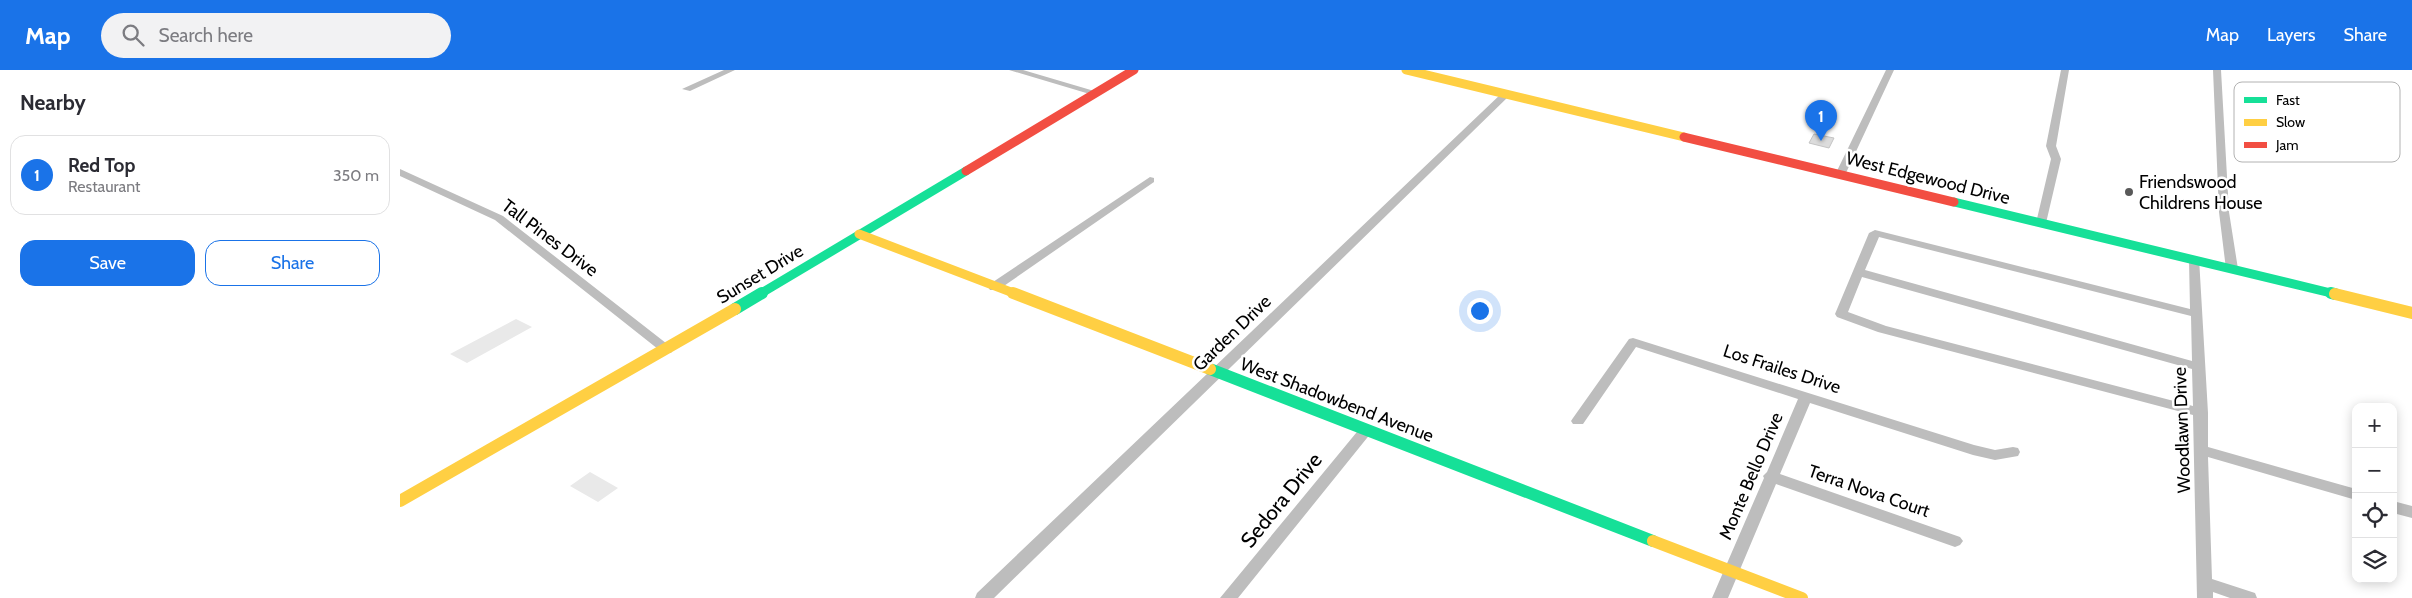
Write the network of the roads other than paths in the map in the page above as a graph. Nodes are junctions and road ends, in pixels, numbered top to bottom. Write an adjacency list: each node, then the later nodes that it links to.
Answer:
1 (731, 70): 8 (street)
2 (1013, 70): 9 (street)
3 (1134, 70): 9 (street, Sunset Drive)
4 (1406, 70): 10 (street, West Edgewood Drive)
5 (1890, 70): 12 (street)
6 (2065, 70): 14 (street)
7 (2217, 70): 17 (street)
8 (687, 89)
9 (1096, 93): 15 (street, Sunset Drive)
10 (1506, 94): 12 (street, West Edgewood Drive); 24 (street, Garden Drive)
11 (400, 172): 22 (street, Tall Pines Drive)
12 (1840, 175): 14 (street, West Edgewood Drive)
13 (1150, 180): 19 (street)
14 (2041, 223): 16 (street, West Edgewood Drive)
15 (859, 234): 19 (street, West Shadowbend Avenue); 22 (street, Sunset Drive)
16 (2195, 260): 17 (street, West Edgewood Drive); 21 (street, Woodlawn Drive)
17 (2232, 269): 20 (street, West Edgewood Drive)
18 (1858, 272): 21 (street); 23 (street); 26 (street)
19 (994, 287): 24 (street, West Shadowbend Avenue)
20 (2412, 313)
21 (2197, 314): 23 (street, Woodlawn Drive)
22 (667, 350): 33 (street, Sunset Drive)
23 (2199, 367): 26 (street, Woodlawn Drive)
24 (1216, 372): 28 (street, West Shadowbend Avenue); 39 (street, Garden Drive)
25 (1806, 396): 27 (street, Los Frailes Drive); 30 (street, Los Frailes Drive); 31 (street, Monte Bello Drive)
26 (2201, 413): 29 (street, Woodlawn Drive)
27 (1578, 421)
28 (1366, 430): 37 (street, West Shadowbend Avenue); 40 (street, Sedora Drive)
29 (2202, 450): 32 (street); 38 (street, Woodlawn Drive)
30 (2013, 452)
31 (1770, 476): 36 (street, Terra Nova Court); 37 (street, Monte Bello Drive)
32 (2352, 495)
33 (400, 501)
34 (2397, 508): 35 (street)
35 (2412, 512)
36 (1955, 541)
37 (1731, 571): 41 (street, Monte Bello Drive); 42 (street, West Shadowbend Avenue)
38 (2205, 591): 43 (street)
39 (983, 598)
40 (1228, 598)
41 (1720, 598)
42 (1802, 598)
43 (2249, 598)

